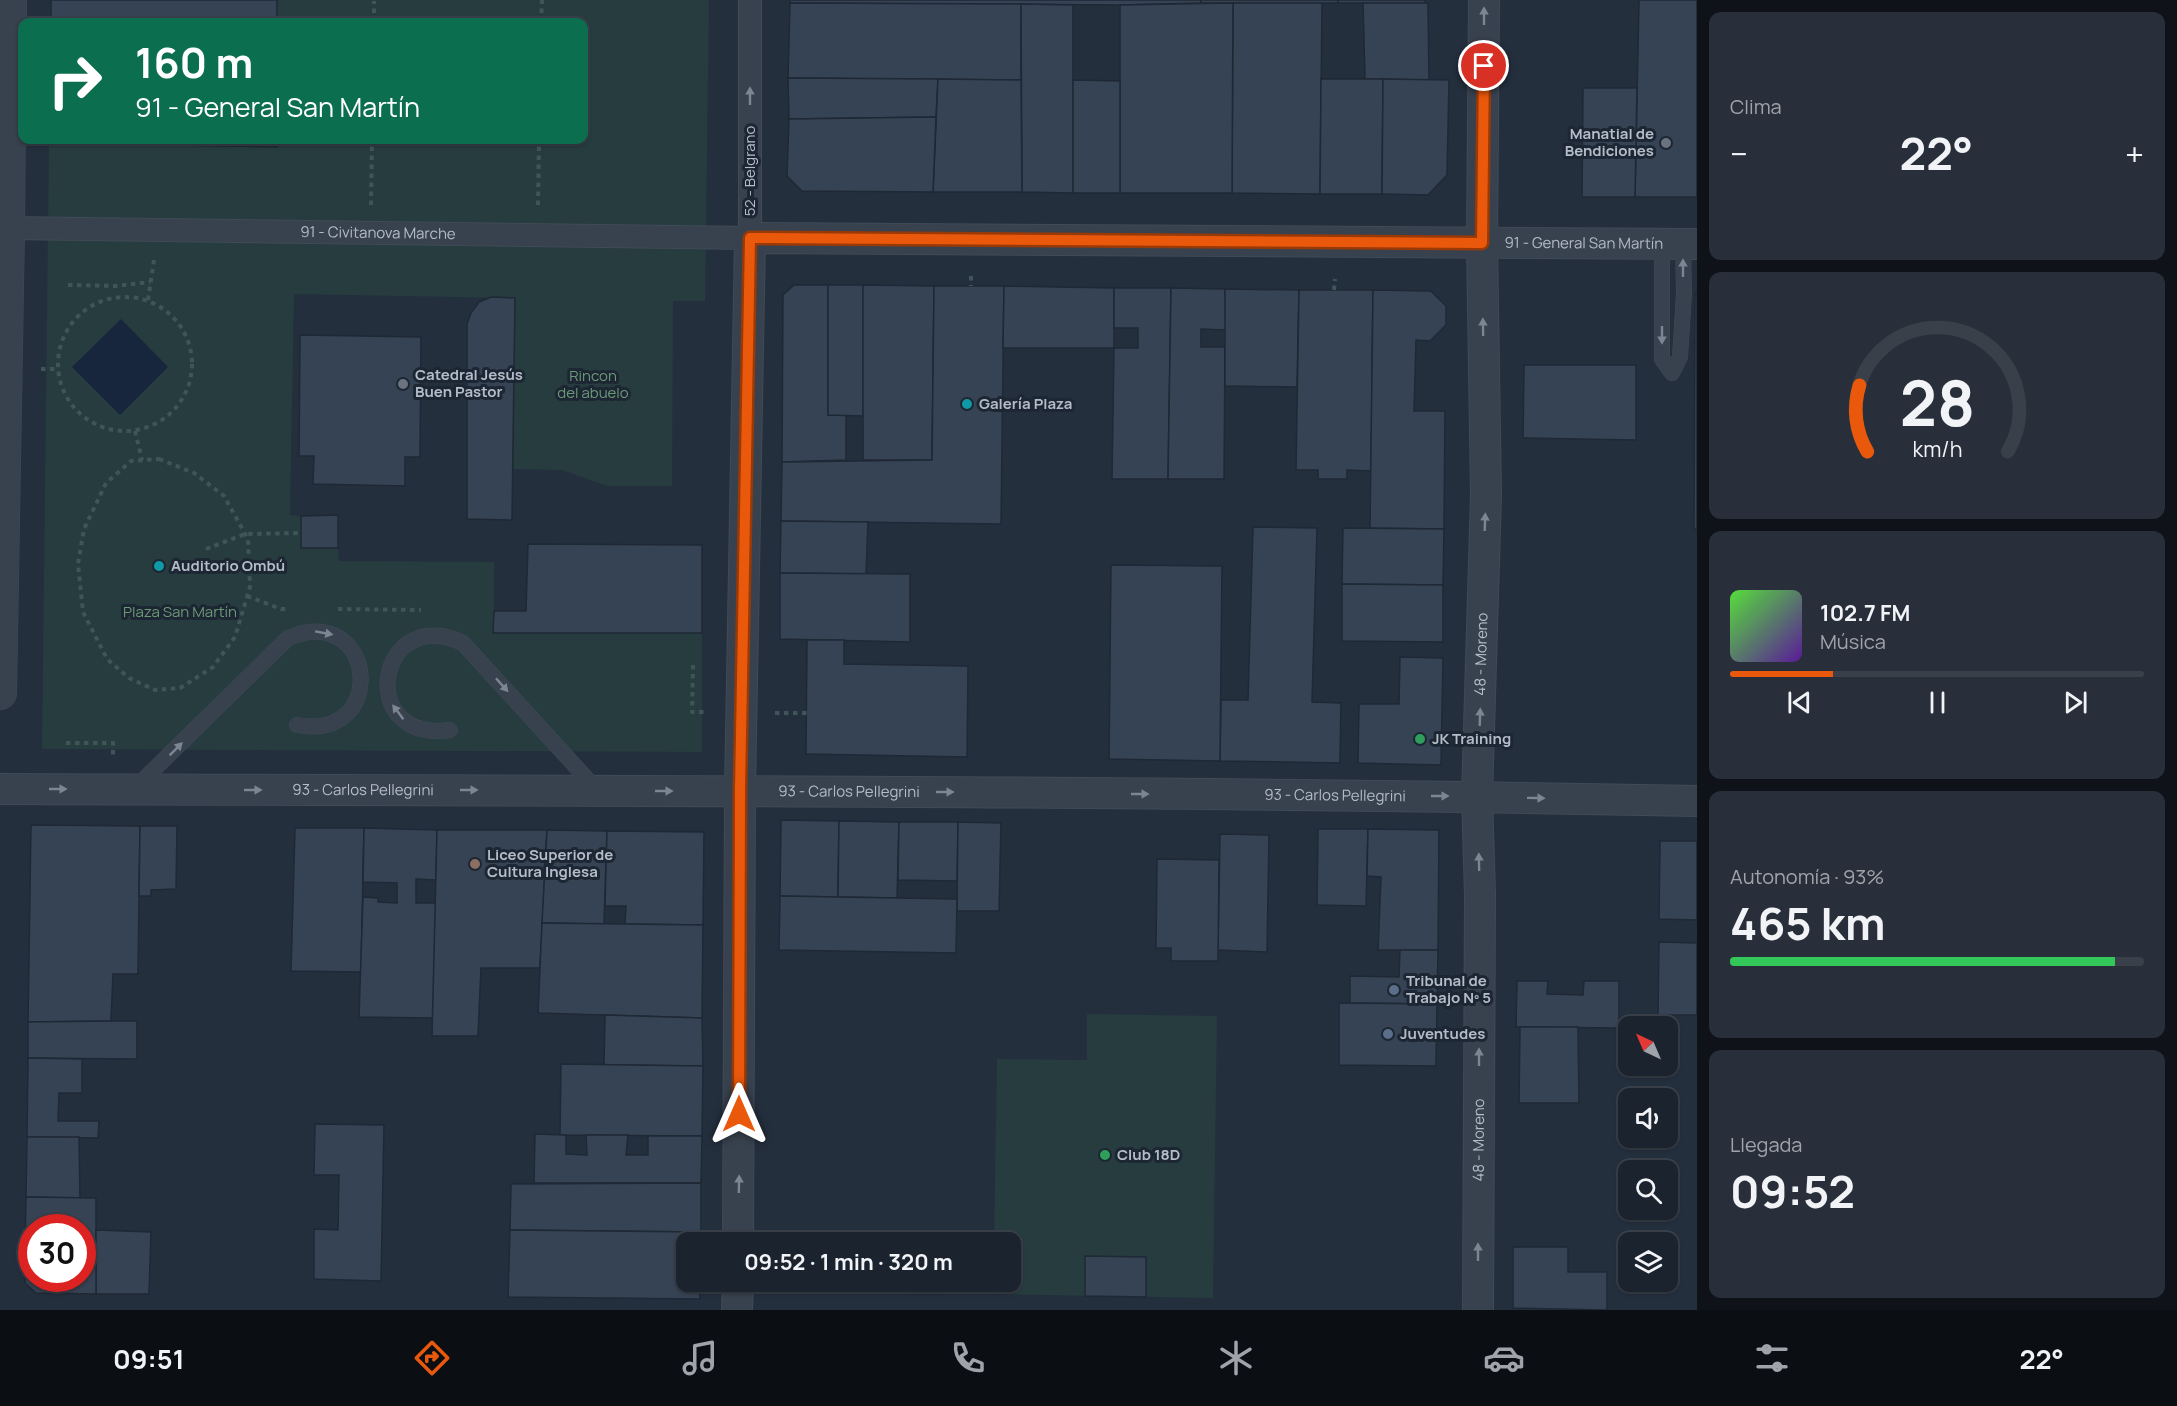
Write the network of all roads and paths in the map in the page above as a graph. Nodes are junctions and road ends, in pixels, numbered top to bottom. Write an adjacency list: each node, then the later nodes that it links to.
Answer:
1 (10, 0): 10 (street)
2 (542, 0): 7 (path)
3 (750, 0): 14 (street, 52 - Belgrano, one-way to 3)
4 (1484, 0): 15 (street, 48 - Moreno, one-way to 4)
5 (374, 1): 6 (path)
6 (374, 18)
7 (542, 18)
8 (372, 144): 12 (path)
9 (539, 144): 13 (path)
10 (4, 228): 11 (street, 91 - Civitanova Marche); 32 (street)
11 (160, 230): 12 (street, 91 - Civitanova Marche); 19 (path)
12 (370, 233): 13 (street, 91 - Civitanova Marche)
13 (538, 235): 14 (street, 91 - Civitanova Marche)
14 (750, 238): 15 (street, 91 - General San Martín); 43 (street, 52 - Belgrano)
15 (1482, 243): 16 (street, 91 - General San Martín); 44 (street, 48 - Moreno, one-way to 15)
16 (1681, 244): 16 (lane, one-way to 16)
17 (971, 276): 21 (path)
18 (1335, 279): 22 (path)
19 (150, 282): 20 (path); 23 (path)
20 (68, 285)
21 (971, 286)
22 (1334, 290)
23 (147, 301): 25 (path); 26 (path)
24 (38, 369): 25 (path)
25 (58, 369): 26 (path)
26 (135, 431): 27 (path)
27 (142, 460): 29 (path); 29 (path)
28 (301, 533): 29 (path)
29 (245, 534): 30 (path)
30 (206, 549)
31 (693, 665): 33 (path)
32 (0, 693)
33 (710, 712)
34 (768, 713): 35 (path)
35 (807, 713)
36 (297, 725): 41 (lane, one-way to 36)
37 (450, 730): 42 (lane, one-way to 42)
38 (66, 743): 39 (path)
39 (113, 758)
40 (0, 789): 41 (street, 93 - Carlos Pellegrini, one-way to 41)
41 (134, 789): 42 (street, 93 - Carlos Pellegrini, one-way to 42)
42 (598, 790): 43 (street, 93 - Carlos Pellegrini, one-way to 43)
43 (740, 790): 44 (street, 93 - Carlos Pellegrini, one-way to 44); 46 (street, 52 - Belgrano, one-way to 43)
44 (1477, 796): 45 (street, 93 - Carlos Pellegrini, one-way to 45); 49 (street, 48 - Moreno, one-way to 44)
45 (1697, 801)
46 (738, 1232)
47 (738, 1292): 48 (street)
48 (737, 1310)
49 (1478, 1310)

